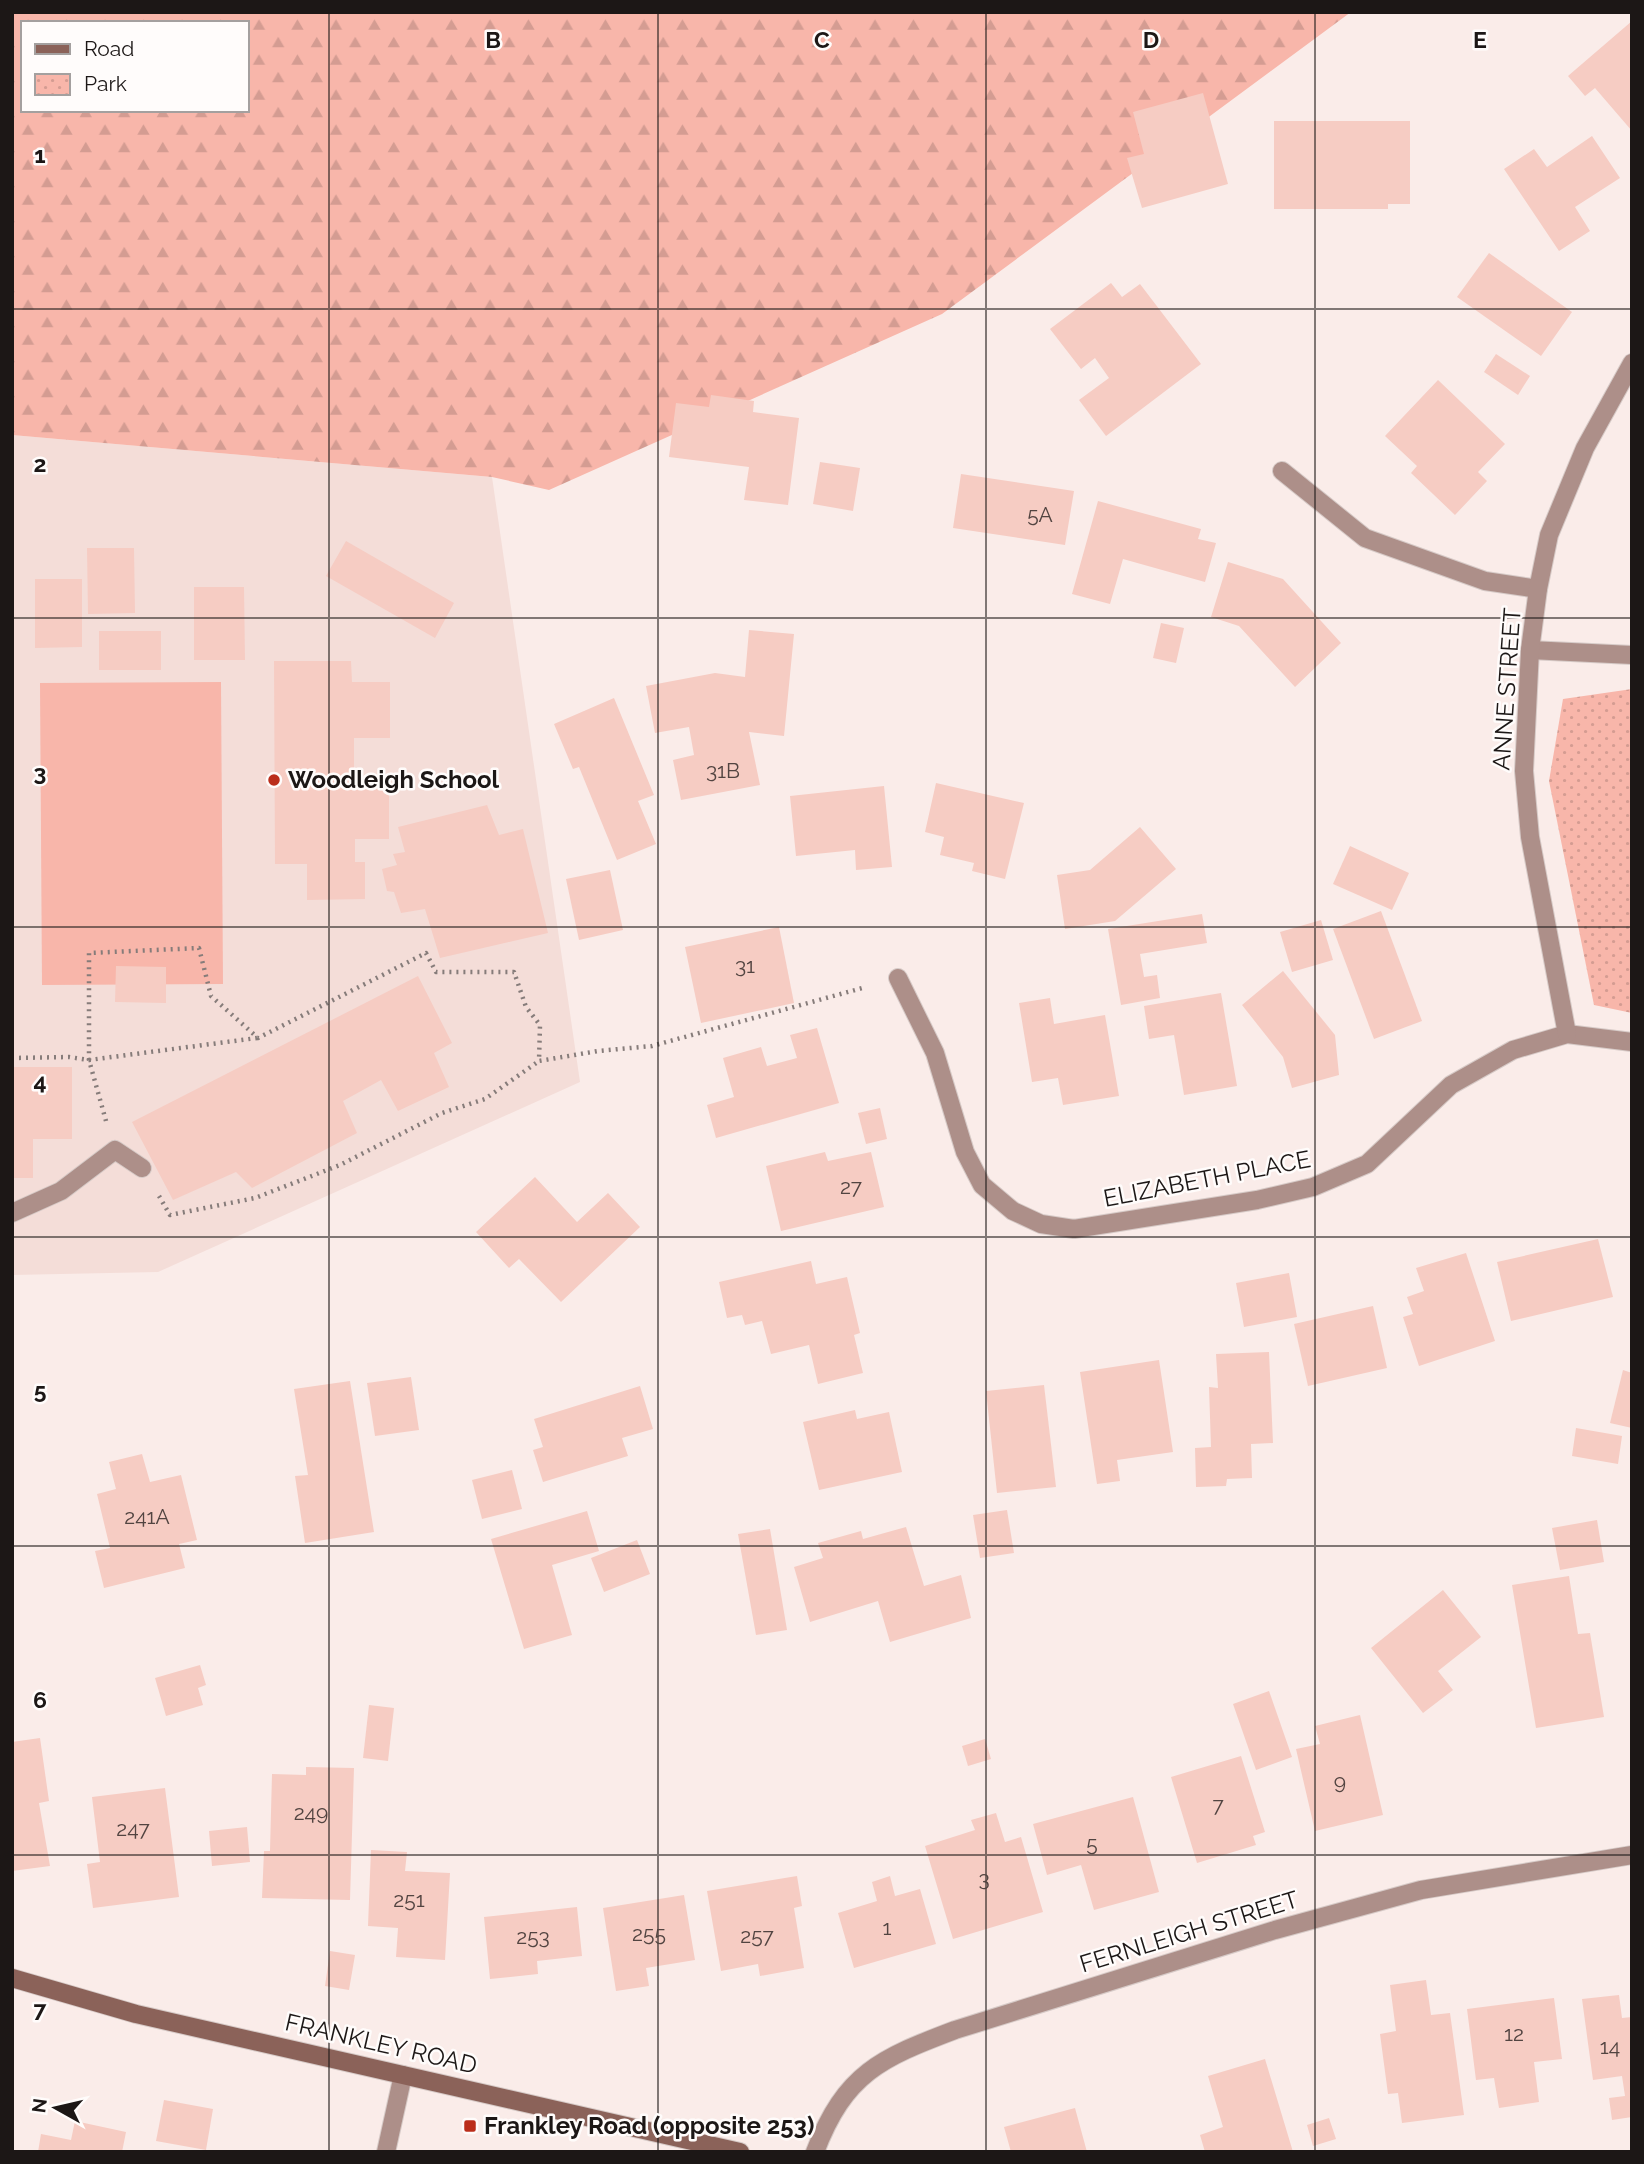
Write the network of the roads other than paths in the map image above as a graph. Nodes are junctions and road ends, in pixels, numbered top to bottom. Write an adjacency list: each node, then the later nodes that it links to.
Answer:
1 (1632, 363): 3 (street, ANNE STREET)
2 (1282, 471): 3 (street)
3 (1538, 589): 4 (street, ANNE STREET)
4 (1530, 650): 5 (street); 7 (street, ANNE STREET)
5 (1632, 656)
6 (898, 978): 7 (street, ELIZABETH PLACE)
7 (1567, 1034): 8 (street, ELIZABETH PLACE)
8 (1632, 1042)
9 (142, 1168): 10 (street)
10 (12, 1213)
11 (1632, 1855): 16 (street, FERNLEIGH STREET)
12 (12, 1978): 13 (street, FRANKLEY ROAD)
13 (403, 2075): 14 (street); 15 (street, FRANKLEY ROAD)
14 (386, 2152)
15 (740, 2152)
16 (815, 2152)

